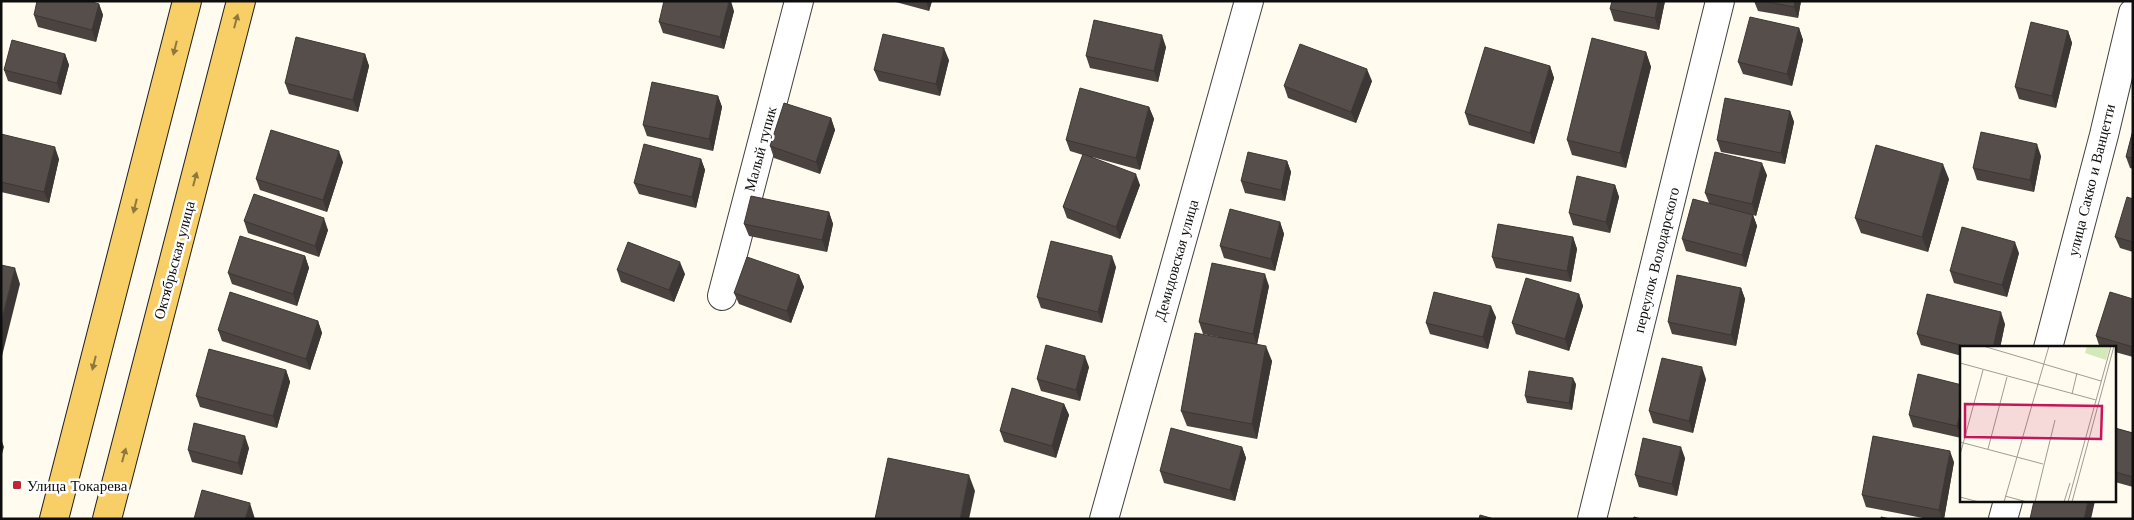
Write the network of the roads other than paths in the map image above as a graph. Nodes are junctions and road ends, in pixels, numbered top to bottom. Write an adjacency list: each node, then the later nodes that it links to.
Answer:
1 (187, 1): 10 (main road, one-way to 10)
2 (242, 1): 11 (main road, Октябрьская улица, one-way to 2)
3 (799, 1): 7 (street, Малый тупик)
4 (1249, 1): 12 (street, Демидовская улица)
5 (1720, 1): 13 (street, переулок Володарского)
6 (2133, 13): 8 (street, улица Сакко и Ванцетти)
7 (722, 296)
8 (2049, 346)
9 (2008, 502): 14 (street)
10 (54, 519)
11 (107, 519)
12 (1104, 519)
13 (1592, 519)
14 (2003, 519)

